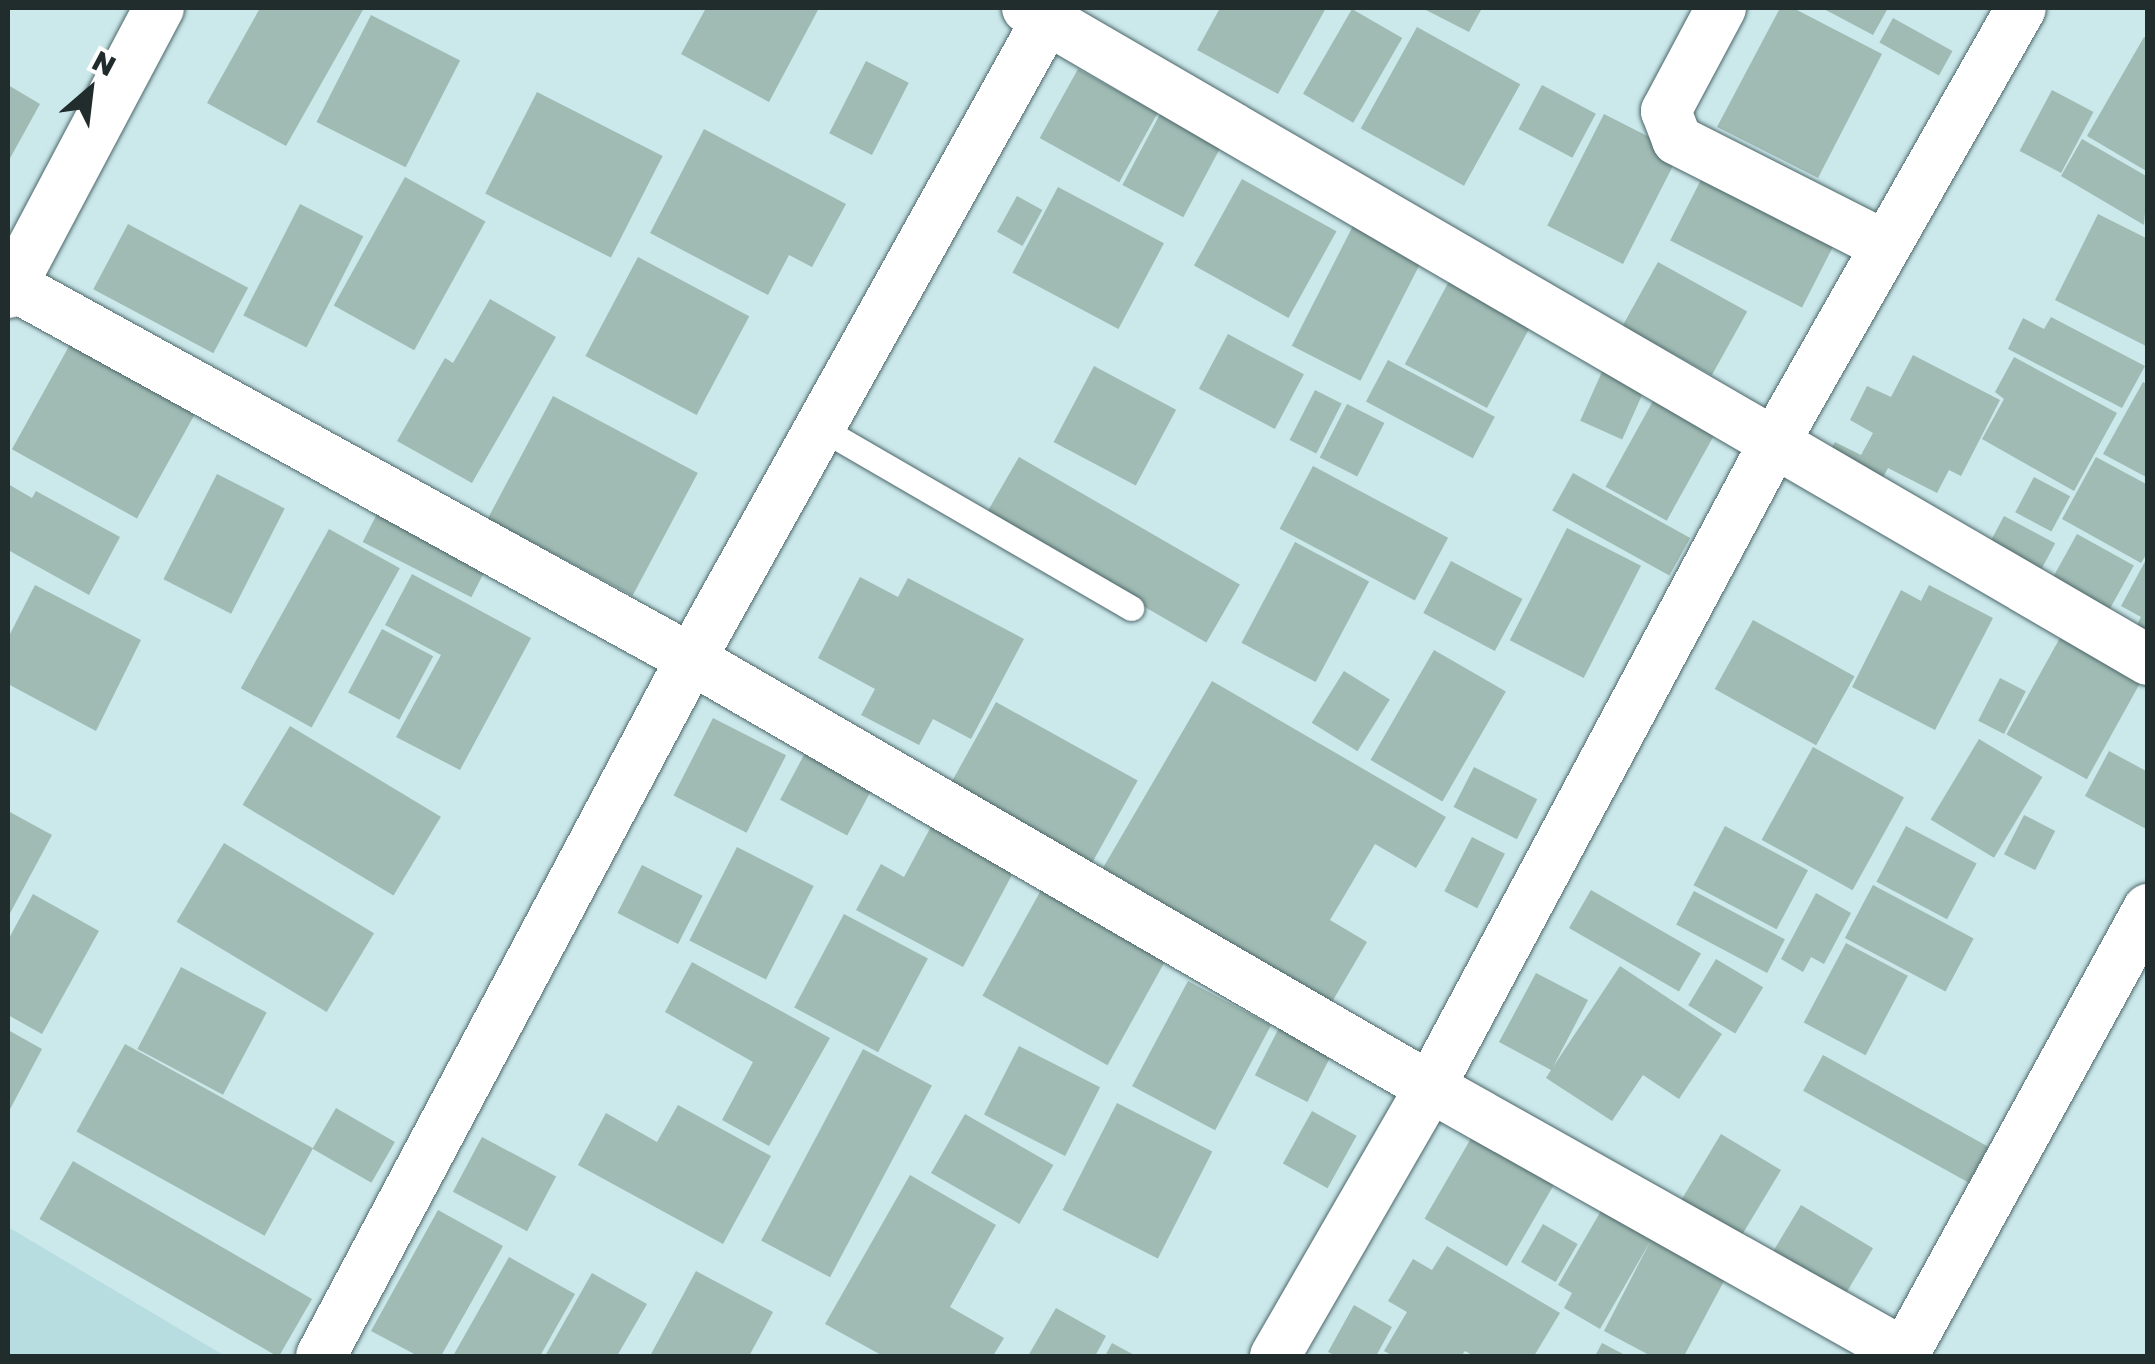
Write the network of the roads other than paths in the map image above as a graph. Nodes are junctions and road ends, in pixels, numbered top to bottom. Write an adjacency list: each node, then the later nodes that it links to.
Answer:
1 (159, 8): 6 (street)
2 (1722, 8): 5 (street)
3 (2021, 8): 5 (street)
4 (1042, 11): 7 (street); 8 (street)
5 (1886, 246): 8 (street)
6 (9, 287): 10 (street)
7 (819, 427): 9 (lane); 10 (street)
8 (1772, 445): 11 (street); 13 (street)
9 (1130, 608)
10 (691, 660): 13 (street); 15 (street)
11 (2148, 660)
12 (2148, 909): 14 (street)
13 (1430, 1088): 14 (street); 16 (street)
14 (1904, 1355)
15 (322, 1356)
16 (1275, 1356)

